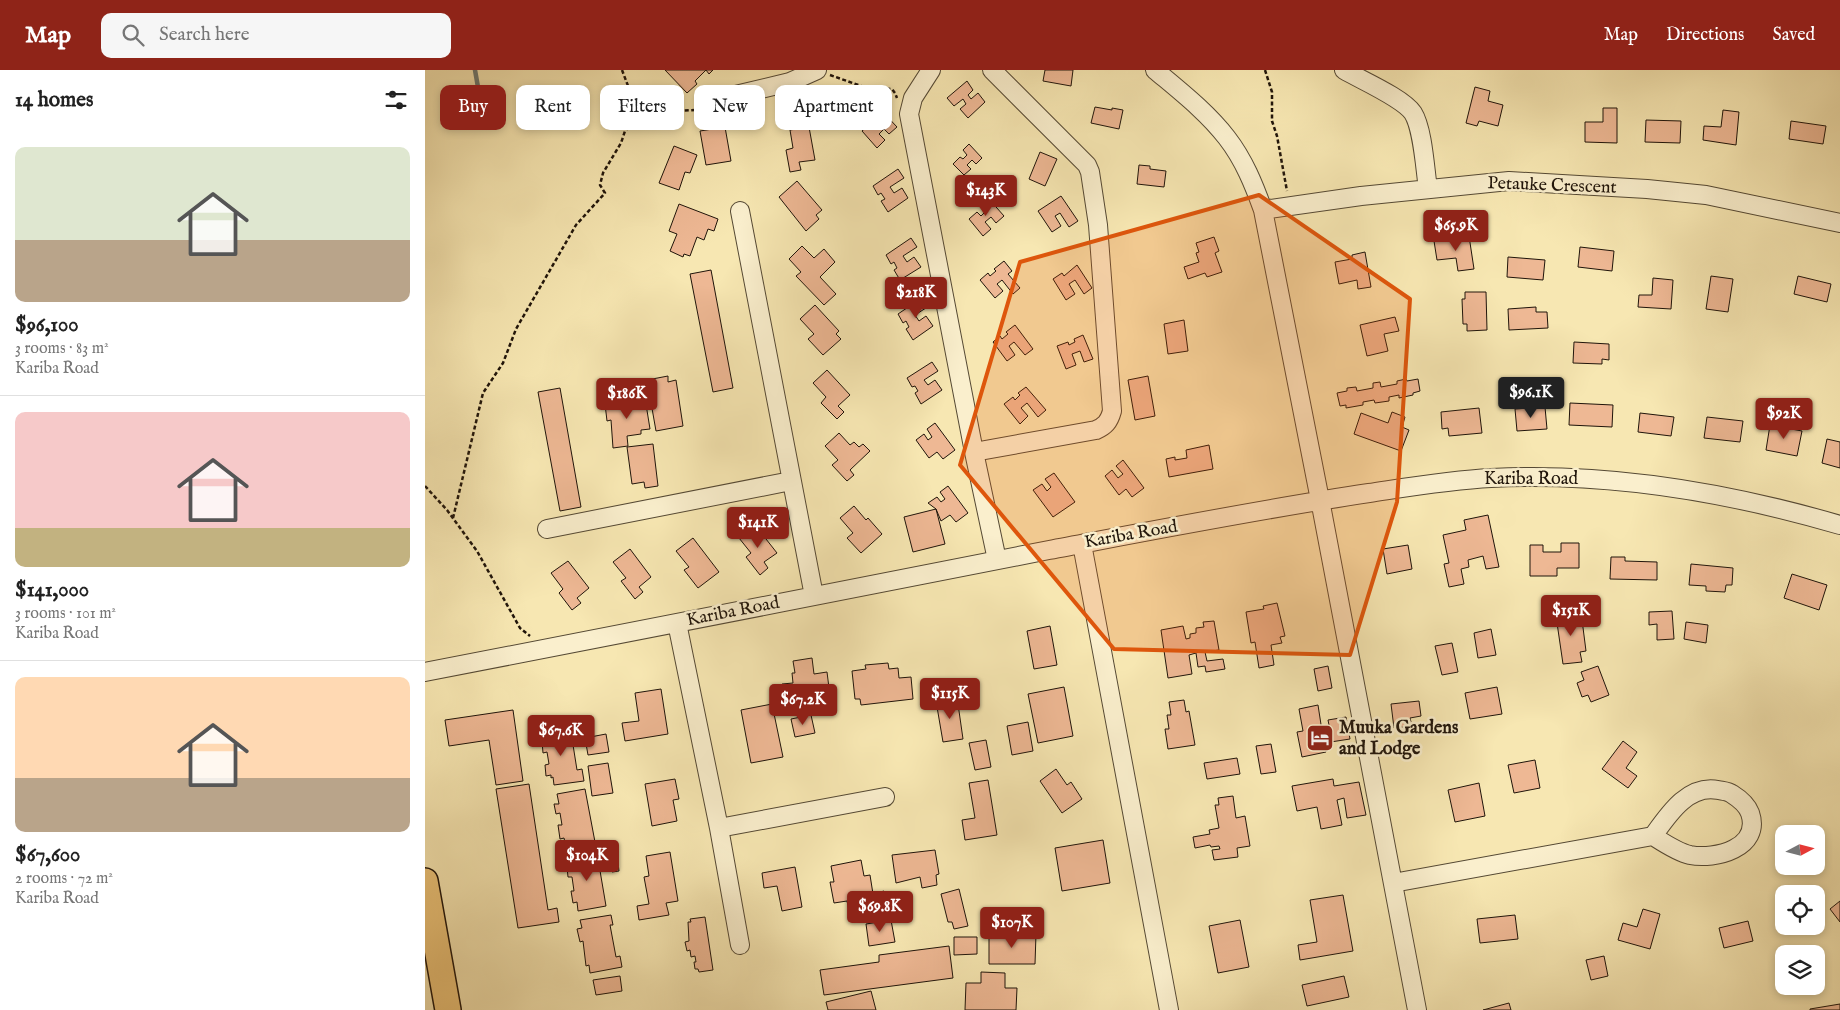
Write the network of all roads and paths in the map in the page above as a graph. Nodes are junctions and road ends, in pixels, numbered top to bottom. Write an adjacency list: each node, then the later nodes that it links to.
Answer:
1 (622, 70): 8 (path)
2 (931, 70): 10 (street)
3 (992, 70): 17 (street)
4 (1155, 70): 14 (street)
5 (1265, 70): 13 (path)
6 (1345, 70): 12 (street)
7 (815, 71): 9 (street); 10 (path)
8 (628, 85)
9 (765, 88)
10 (910, 106): 17 (street)
11 (626, 130): 21 (path)
12 (1428, 188): 13 (street, Petauke Crescent); 16 (street, Petauke Crescent)
13 (1284, 206): 14 (street, Petauke Crescent)
14 (1263, 210): 20 (street)
15 (740, 211): 18 (street)
16 (1840, 223)
17 (975, 452): 25 (street)
18 (791, 481): 23 (street); 26 (street)
19 (425, 486): 21 (path)
20 (1320, 500): 22 (street, Kariba Road); 24 (street, Kariba Road); 34 (street)
21 (453, 518): 28 (path)
22 (1840, 525)
23 (547, 529)
24 (1082, 544): 25 (street, Kariba Road); 37 (street)
25 (997, 560): 26 (street, Kariba Road)
26 (814, 596): 27 (street, Kariba Road)
27 (677, 622): 28 (street, Kariba Road); 31 (street)
28 (559, 647): 29 (street, Kariba Road)
29 (425, 672)
30 (885, 797): 31 (street)
31 (719, 828): 35 (street)
32 (1653, 836): 32 (street); 34 (street)
33 (425, 882): 36 (highway)
34 (1393, 882): 38 (street)
35 (740, 945)
36 (448, 1010)
37 (1169, 1010)
38 (1417, 1010)

